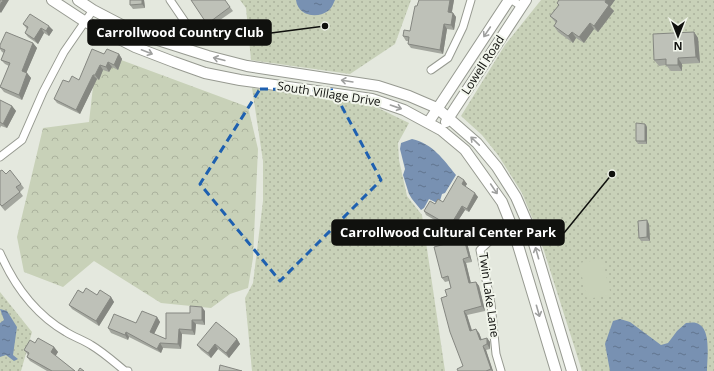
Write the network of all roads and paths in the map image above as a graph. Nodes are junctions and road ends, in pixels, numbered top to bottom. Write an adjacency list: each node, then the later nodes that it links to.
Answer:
1 (52, 0): 9 (street, South Village Drive)
2 (78, 0): 8 (street, South Village Drive)
3 (170, 0): 10 (street)
4 (471, 0): 11 (street)
5 (509, 0): 12 (street, Lowell Road, one-way to 12)
6 (512, 0): 7 (street)
7 (524, 3): 13 (street, Lowell Road)
8 (93, 10): 9 (street); 12 (street, South Village Drive, one-way to 8)
9 (84, 21): 14 (street, South Village Drive, one-way to 14); 16 (street)
10 (196, 38)
11 (430, 70)
12 (437, 108): 13 (street, South Village Drive); 14 (street, Lowell Road)
13 (449, 118): 15 (street, Lowell Road); 17 (street, South Village Drive, one-way to 13)
14 (428, 123): 15 (street, South Village Drive)
15 (441, 130): 18 (street, South Village Drive, one-way to 18)
16 (0, 156)
17 (529, 227): 18 (street, Twin Lake Lane); 23 (street, South Village Drive, one-way to 17)
18 (514, 232): 21 (street, Twin Lake Lane); 22 (street, South Village Drive, one-way to 22)
19 (0, 253): 20 (street)
20 (128, 371)
21 (501, 371)
22 (556, 371)
23 (572, 371)

